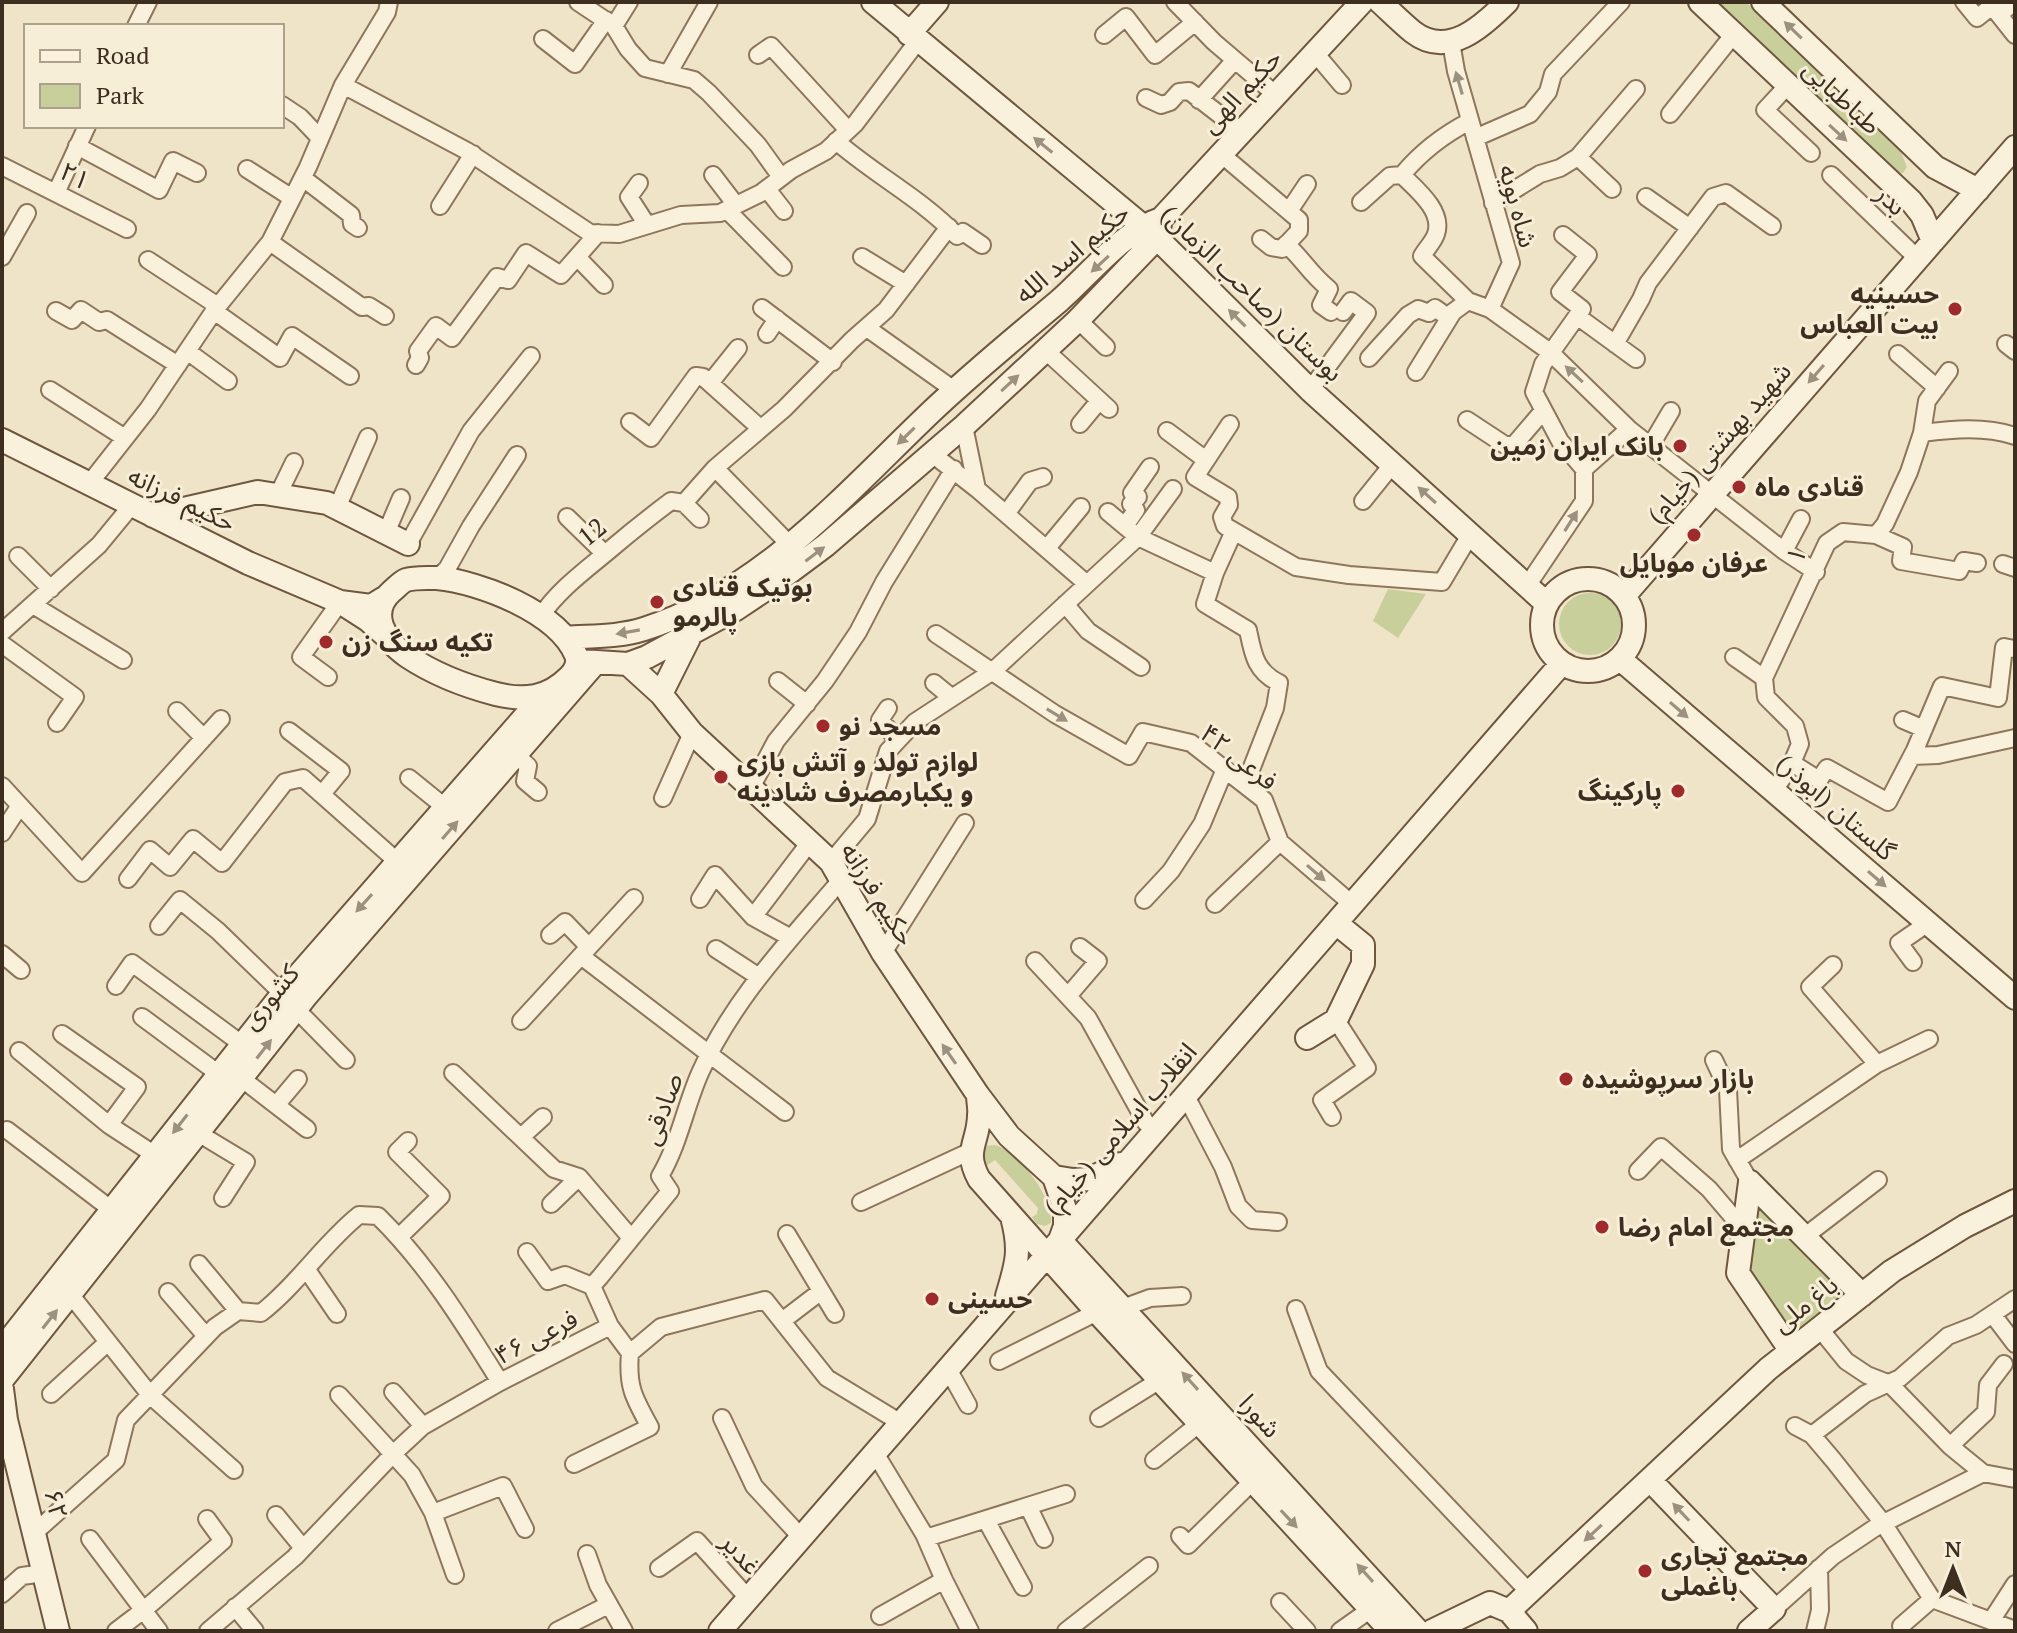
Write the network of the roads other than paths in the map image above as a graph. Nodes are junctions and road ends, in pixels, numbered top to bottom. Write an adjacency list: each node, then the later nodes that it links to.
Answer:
1 (148, 2): 20 (street)
2 (389, 2): 31 (street)
3 (578, 2): 19 (street)
4 (629, 2): 19 (street)
5 (709, 2): 30 (street)
6 (873, 2): 24 (main road, بوستان (صاحب الزمان))
7 (937, 2): 24 (main road)
8 (1175, 2): 18 (street)
9 (1362, 2): 27 (main road, حکیم الهی)
10 (1380, 2): 26 (main road)
11 (1507, 2): 26 (main road)
12 (1621, 2): 45 (street)
13 (1700, 2): 21 (main road, طباطبایی)
14 (1763, 2): 47 (main road, طباطبایی, one-way to 14)
15 (1964, 2): 17 (street)
16 (2014, 2): 17 (street)
17 (1999, 15): 23 (street)
18 (1195, 22): 22 (street); 29 (street)
19 (610, 23): 25 (street); 30 (street)
20 (137, 24)
21 (1734, 34): 33 (main road, طباطبایی); 39 (street)
22 (1104, 35)
23 (2015, 35)
24 (913, 38): 43 (street); 80 (main road, بوستان (صاحب الزمان), one-way to 24)
25 (543, 39)
26 (1451, 42): 40 (street, شاه بویه, one-way to 26)
27 (1315, 53): 32 (street); 35 (main road, حکیم الهی)
28 (758, 55): 43 (street)
29 (1235, 60): 35 (street); 37 (street)
30 (668, 74): 59 (street)
31 (343, 85): 44 (street); 50 (street)
32 (1342, 85)
33 (1788, 85): 48 (street); 61 (main road, طباطبایی, one-way to 61)
34 (1636, 89): 52 (street)
35 (1276, 95): 42 (main road, حکیم الهی)
36 (1146, 98): 37 (street)
37 (1199, 100): 42 (street)
38 (284, 106): 44 (street)
39 (1670, 114)
40 (1470, 121): 45 (street, شاه بویه); 57 (street)
41 (86, 128): 46 (street)
42 (1242, 132): 51 (main road, حکیم الهی)
43 (842, 136): 59 (street); 79 (street)
44 (320, 138): 60 (street)
45 (1475, 138): 71 (street, شاه بویه)
46 (77, 146): 55 (street); 67 (street)
47 (1915, 148): 61 (main road); 66 (main road, طباطبایی)
48 (1811, 153)
49 (2013, 153): 66 (main road, شهید بهشتی (خیام))
50 (473, 154): 72 (street); 84 (street)
51 (1221, 154): 75 (street); 80 (main road, حکیم الهی)
52 (1578, 157): 65 (street); 71 (street)
53 (2, 166): 67 (street, ۲۱)
54 (247, 169): 69 (street)
55 (197, 173)
56 (713, 175): 73 (street)
57 (1402, 175): 70 (street); 100 (street)
58 (1831, 175): 94 (street, بدر)
59 (781, 177): 64 (street)
60 (303, 178): 69 (street); 81 (street)
61 (1886, 178): 87 (main road, طباطبایی)
62 (639, 183): 77 (street)
63 (1307, 184): 75 (street)
64 (767, 189): 73 (street); 74 (street)
65 (1612, 189)
66 (1978, 190): 87 (main road, شهید بهشتی (خیام))
67 (56, 193): 83 (street, ۲۱)
68 (1646, 197): 82 (street)
69 (292, 198): 88 (street)
70 (1361, 202)
71 (1493, 203): 103 (street, شاه بویه)
72 (440, 206)
73 (731, 207): 77 (street); 96 (street)
74 (784, 211)
75 (1289, 211): 89 (street)
76 (27, 213): 91 (street)
77 (647, 225): 84 (street)
78 (1772, 226): 82 (street)
79 (949, 227): 90 (street); 97 (street)
80 (1153, 227): 99 (main road, حکیم اسد الله, one-way to 99); 105 (main road, حکیم اسد الله); 133 (main road, بوستان (صاحب الزمان), one-way to 80)
81 (358, 228)
82 (1690, 228): 112 (street)
83 (127, 229)
84 (598, 233): 92 (street)
85 (1563, 235): 107 (street)
86 (1261, 239): 89 (street)
87 (1933, 241): 94 (main road, شهید بهشتی (خیام))
88 (270, 242): 102 (street); 106 (street)
89 (1286, 244): 133 (street)
90 (982, 245)
91 (2, 257)
92 (577, 257): 98 (street); 124 (street)
93 (862, 257): 97 (street)
94 (1918, 259): 163 (main road, شهید بهشتی (خیام), one-way to 163)
95 (148, 260): 102 (street)
96 (783, 267)
97 (906, 284): 110 (street)
98 (604, 285)
99 (1071, 291): 105 (main road); 132 (main road, حکیم اسد الله)
100 (1468, 301): 103 (street); 108 (street)
101 (762, 308): 109 (street)
102 (216, 309): 116 (street); 127 (street)
103 (1490, 309): 117 (street)
104 (56, 311): 123 (street)
105 (1083, 314): 113 (street); 115 (main road, حکیم اسد الله)
106 (385, 316)
107 (1577, 316): 112 (street); 117 (street)
108 (1449, 318): 120 (street); 126 (street)
109 (777, 319): 111 (street); 122 (street)
110 (867, 328): 122 (street); 132 (street)
111 (767, 334)
112 (1615, 344): 121 (street)
113 (1106, 347)
114 (738, 348): 129 (street)
115 (1045, 350): 138 (street); 140 (main road, حکیم اسد الله, one-way to 115)
116 (187, 351): 123 (street); 128 (street)
117 (1550, 352): 134 (street); 142 (street, one-way to 117)
118 (1898, 354): 130 (street)
119 (531, 356): 183 (street)
120 (1369, 358)
121 (1636, 359)
122 (833, 362): 141 (street)
123 (178, 365): 147 (street)
124 (416, 365)
125 (1949, 371): 130 (street)
126 (1416, 372)
127 (350, 376)
128 (228, 381)
129 (710, 383): 137 (street); 141 (street)
130 (1937, 388): 144 (street)
131 (50, 390): 147 (street)
132 (954, 390): 184 (main road, حکیم اسد الله, one-way to 184)
133 (1310, 390): 154 (main road, بوستان (صاحب الزمان))
134 (1543, 411): 136 (street); 158 (street)
135 (1671, 411): 149 (street)
136 (1467, 420)
137 (630, 422)
138 (1080, 424)
139 (1230, 424): 152 (street)
140 (964, 426): 150 (main road, حکیم اسد الله); 161 (street)
141 (760, 428): 156 (street)
142 (1629, 429): 149 (street); 158 (street)
143 (1167, 431): 152 (street)
144 (1922, 433): 145 (street); 181 (street)
145 (2015, 436)
146 (368, 437): 170 (street)
147 (125, 438): 160 (street)
148 (2, 440): 160 (main road, حکیم فرزانه)
149 (1651, 445): 163 (street)
150 (931, 453): 157 (street); 204 (main road, حکیم اسد الله, one-way to 150)
151 (517, 455): 192 (street)
152 (1206, 460): 178 (street)
153 (294, 462): 164 (street)
154 (1392, 465): 166 (street); 180 (main road, بوستان (صاحب الزمان), one-way to 154)
155 (1150, 467): 177 (street)
156 (715, 468): 167 (street); 184 (street)
157 (954, 469): 161 (street); 225 (street)
158 (1584, 469): 194 (street, one-way to 158)
159 (1043, 477): 172 (street)
160 (89, 484): 168 (main road, حکیم فرزانه)
161 (977, 489): 172 (street)
162 (1173, 489): 182 (street)
163 (1712, 493): 186 (street); 196 (main road, شهید بهشتی (خیام))
164 (278, 495): 170 (main road); 173 (main road)
165 (401, 498): 179 (street)
166 (1363, 501)
167 (684, 503): 175 (street); 187 (street, 12)
168 (132, 505): 173 (main road, حکیم فرزانه); 195 (street)
169 (1081, 507): 185 (street)
170 (337, 508): 179 (main road)
171 (1108, 512): 177 (street)
172 (1006, 514): 185 (street)
173 (153, 516): 198 (main road, حکیم فرزانه)
174 (567, 517): 187 (street)
175 (700, 519)
176 (1801, 519): 186 (street)
177 (1125, 526): 182 (street)
178 (1234, 531): 180 (street); 191 (street)
179 (386, 533): 183 (main road)
180 (1470, 535): 194 (main road, بوستان (صاحب الزمان))
181 (1876, 535): 189 (street); 190 (street, ۱)
182 (1138, 537): 191 (street); 193 (street)
183 (408, 544)
184 (791, 546): 207 (main road, حکیم اسد الله, one-way to 207)
185 (1047, 548): 193 (street)
186 (1784, 551): 190 (street)
187 (605, 554): 202 (street, 12)
188 (18, 556): 195 (street)
189 (1977, 563)
190 (1816, 572): 219 (street, ۱)
191 (1215, 573): 242 (street)
192 (437, 578): 197 (main road); 202 (main road)
193 (1087, 584): 199 (street)
194 (1527, 586): 200 (main road, بوستان (صاحب الزمان))
195 (51, 589): 201 (street)
196 (1624, 596): 200 (main road); 211 (main road)
197 (384, 598): 198 (main road); 206 (main road)
198 (340, 602): 206 (main road); 218 (street)
199 (1065, 604): 216 (street); 217 (street)
200 (1547, 604): 214 (main road)
201 (33, 605): 203 (street); 212 (street)
202 (540, 617): 207 (main road)
203 (2, 632)
204 (691, 634): 215 (main road, حکیم اسد الله); 222 (main road)
205 (936, 634): 217 (street)
206 (387, 636): 223 (main road)
207 (566, 638): 213 (main road)
208 (2, 644): 230 (street)
209 (2015, 649): 231 (street)
210 (1734, 657): 219 (street)
211 (1620, 659): 214 (main road); 245 (main road, گلستان (ابوذر), one-way to 245)
212 (123, 660)
213 (587, 662): 215 (main road); 223 (main road, کشوری); 237 (main road, کشوری)
214 (1562, 663): 262 (main road, انقلاب اسلامی (خیام))
215 (628, 664): 222 (main road, حکیم فرزانه)
216 (1141, 667)
217 (993, 671): 224 (street); 240 (street, فرعی ۴۲, one-way to 240)
218 (328, 677)
219 (1764, 678): 239 (street)
220 (778, 681): 225 (street)
221 (934, 683): 224 (street)
222 (661, 694): 233 (main road, حکیم فرزانه)
223 (543, 696): 250 (main road, کشوری)
224 (951, 697): 236 (street)
225 (807, 704): 244 (street)
226 (888, 708): 236 (street)
227 (177, 711): 234 (street)
228 (221, 719): 234 (street)
229 (1903, 720): 231 (street)
230 (57, 723)
231 (1924, 729): 238 (street)
232 (289, 731): 247 (street)
233 (692, 733): 244 (main road, حکیم فرزانه); 248 (street)
234 (204, 738): 249 (street)
235 (2015, 738): 238 (street)
236 (898, 740): 256 (street, صادقی)
237 (516, 755): 246 (street); 282 (main road, کشوری, one-way to 237)
238 (1912, 756): 239 (street)
239 (1792, 763): 245 (street)
240 (1225, 769): 242 (street, فرعی ۴۲); 260 (street)
241 (409, 778): 250 (street)
242 (1245, 785): 254 (street, فرعی ۴۲)
243 (2, 786): 249 (street)
244 (751, 788): 253 (main road, حکیم فرزانه)
245 (1774, 791): 265 (main road, گلستان (ابوذر), one-way to 265)
246 (538, 792)
247 (322, 794): 255 (street); 257 (street)
248 (663, 798)
249 (19, 807): 252 (street)
250 (446, 808): 255 (main road, کشوری)
251 (965, 823): 272 (street)
252 (2, 833)
253 (810, 842): 256 (main road, حکیم فرزانه); 263 (street)
254 (1280, 842): 261 (street); 262 (street, فرعی ۴۲, one-way to 262)
255 (399, 863): 282 (main road, کشوری, one-way to 282)
256 (836, 871): 268 (street, صادقی); 272 (main road, حکیم فرزانه)
257 (128, 879)
258 (634, 898): 271 (street)
259 (700, 899): 263 (street)
260 (1144, 900)
261 (1215, 904)
262 (1352, 904): 264 (main road, انقلاب اسلامی (خیام))
263 (753, 917): 268 (street)
264 (1336, 923): 284 (main road); 299 (main road, انقلاب اسلامی (خیام))
265 (1928, 923): 275 (street); 281 (main road, گلستان (ابوذر))
266 (159, 926): 282 (street)
267 (550, 935): 271 (street)
268 (791, 938): 278 (street, صادقی)
269 (1080, 947): 280 (street)
270 (716, 949): 278 (street)
271 (585, 952): 285 (street); 291 (street)
272 (883, 953): 298 (main road, حکیم فرزانه, one-way to 272)
273 (2, 954): 277 (street)
274 (1035, 961): 280 (street)
275 (1913, 962)
276 (1833, 965): 294 (street)
277 (21, 970)
278 (759, 977): 291 (street, صادقی)
279 (116, 986): 289 (street)
280 (1068, 996): 304 (street)
281 (2015, 998)
282 (289, 1001): 289 (main road, کشوری); 292 (street); 296 (main road, کشوری, one-way to 282)
283 (142, 1017): 296 (street)
284 (1336, 1020): 287 (main road); 303 (street)
285 (521, 1021)
286 (62, 1034): 305 (street)
287 (1307, 1038)
288 (1929, 1039): 294 (street)
289 (243, 1045): 296 (main road, کشوری)
290 (19, 1051): 305 (street)
291 (710, 1054): 301 (street); 332 (street, صادقی)
292 (346, 1060)
293 (1714, 1060): 315 (street)
294 (1877, 1064): 315 (street)
295 (453, 1073): 310 (street)
296 (230, 1076): 300 (street); 308 (main road, کشوری); 313 (main road, کشوری, one-way to 313)
297 (298, 1079): 300 (street)
298 (978, 1095): 309 (main road, حکیم فرزانه); 312 (main road)
299 (1186, 1096): 314 (main road, انقلاب اسلامی (خیام)); 327 (street)
300 (277, 1104): 306 (street)
301 (785, 1112)
302 (543, 1117): 310 (street)
303 (1332, 1117)
304 (1146, 1123)
305 (109, 1125): 313 (street)
306 (307, 1129)
307 (7, 1130): 325 (street)
308 (198, 1133): 321 (street); 340 (main road, کشوری)
309 (1009, 1136): 312 (main road); 318 (main road, حکیم فرزانه)
310 (521, 1137): 317 (street)
311 (408, 1141): 330 (street)
312 (971, 1151): 323 (street); 326 (main road)
313 (155, 1155): 325 (main road, کشوری)
314 (1129, 1160): 318 (main road); 333 (main road, انقلاب اسلامی (خیام))
315 (1737, 1160): 320 (street)
316 (1638, 1171): 328 (street)
317 (579, 1177): 324 (street); 332 (street)
318 (1054, 1177): 333 (main road)
319 (1878, 1180): 331 (street)
320 (1750, 1182): 328 (main road); 331 (main road)
321 (223, 1198)
322 (2015, 1201): 341 (main road, باغ ملی)
323 (861, 1202)
324 (551, 1204)
325 (112, 1210): 358 (main road, کشوری)
326 (1011, 1212): 333 (main road); 344 (main road)
327 (1278, 1222)
328 (1744, 1230): 359 (main road)
329 (787, 1234): 339 (street)
330 (399, 1237): 336 (street); 366 (street)
331 (1804, 1237): 341 (main road)
332 (631, 1238): 337 (street, صادقی)
333 (1054, 1248): 344 (main road, انقلاب اسلامی (خیام)); 345 (main road, شورا); 348 (main road, شورا)
334 (527, 1252): 337 (street)
335 (199, 1264): 347 (street)
336 (307, 1270): 347 (street); 349 (street)
337 (592, 1286): 353 (street)
338 (168, 1292): 355 (street)
339 (820, 1292): 350 (street); 352 (street)
340 (70, 1294): 356 (street); 364 (main road, کشوری, one-way to 340)
341 (1862, 1295): 354 (main road, باغ ملی)
342 (1182, 1296): 345 (street)
343 (2015, 1299): 351 (street)
344 (1005, 1304): 363 (main road, انقلاب اسلامی (خیام))
345 (1123, 1308): 443 (main road, شورا, one-way to 345)
346 (1296, 1309): 415 (street)
347 (238, 1311): 355 (street)
348 (1097, 1312): 361 (street); 365 (main road, شورا)
349 (337, 1314)
350 (835, 1314)
351 (1993, 1315): 357 (street); 367 (street)
352 (782, 1321): 360 (street); 376 (street)
353 (610, 1326): 360 (street, فرعی ۴۶); 366 (street, فرعی ۴۶)
354 (1820, 1329): 359 (main road, باغ ملی); 367 (street)
355 (206, 1336): 372 (street)
356 (108, 1342): 370 (street); 372 (street)
357 (2015, 1344)
358 (2, 1349)
359 (1791, 1351): 389 (main road, باغ ملی)
360 (630, 1353): 385 (street)
361 (999, 1361)
362 (2004, 1364): 381 (street)
363 (948, 1369): 373 (street); 376 (main road, انقلاب اسلامی (خیام))
364 (2, 1380)
365 (1160, 1380): 375 (street); 377 (main road, شورا)
366 (500, 1382): 378 (street, فرعی ۴۶)
367 (1890, 1384): 380 (street); 381 (street)
368 (2, 1389): 399 (main road, ۶۲)
369 (393, 1392): 378 (street)
370 (51, 1394)
371 (339, 1395): 382 (street)
372 (151, 1396): 386 (street); 399 (street)
373 (968, 1405)
374 (722, 1418): 401 (street)
375 (1099, 1418)
376 (901, 1423): 383 (main road, انقلاب اسلامی (خیام))
377 (1200, 1423): 384 (street); 390 (main road, شورا)
378 (423, 1426): 382 (street, فرعی ۴۶)
379 (1795, 1426): 380 (street)
380 (1812, 1435): 397 (street)
381 (1950, 1446): 387 (street)
382 (394, 1453): 393 (street); 405 (street, فرعی ۴۶)
383 (875, 1453): 401 (main road, انقلاب اسلامی (خیام)); 402 (street)
384 (1154, 1460)
385 (574, 1464)
386 (234, 1470)
387 (1983, 1473): 388 (street); 397 (street)
388 (2015, 1479)
389 (1650, 1480): 415 (main road, باغ ملی, one-way to 415); 424 (main road, one-way to 389)
390 (1253, 1481): 400 (street); 423 (main road, شورا, one-way to 423)
391 (1066, 1494): 392 (street)
392 (1029, 1508): 396 (street); 404 (street)
393 (433, 1513): 398 (street); 411 (street)
394 (276, 1515): 405 (street)
395 (207, 1519): 422 (street)
396 (986, 1520): 402 (street); 414 (street)
397 (1883, 1523): 409 (street); 418 (street)
398 (525, 1529)
399 (34, 1533): 410 (main road, ۶۲)
400 (1180, 1536)
401 (801, 1537): 417 (main road, انقلاب اسلامی (خیام))
402 (926, 1538): 412 (street)
403 (90, 1539): 422 (street)
404 (1044, 1539)
405 (303, 1548): 421 (street, فرعی ۴۶)
406 (587, 1554): 420 (street)
407 (1149, 1566): 439 (street)
408 (659, 1568): 417 (street, غدیر)
409 (1819, 1568): 424 (street); 447 (street)
410 (44, 1573): 416 (street); 430 (main road, ۶۲)
411 (455, 1575)
412 (944, 1580): 426 (street); 438 (street)
413 (2015, 1584): 427 (street)
414 (1023, 1587)
415 (1529, 1592): 425 (main road, باغ ملی)
416 (2, 1594)
417 (748, 1598): 437 (main road, انقلاب اسلامی (خیام))
418 (1932, 1599): 427 (street); 428 (street)
419 (1280, 1602): 440 (street)
420 (608, 1605): 435 (street); 436 (street)
421 (235, 1607): 433 (street, فرعی ۴۶); 434 (street)
422 (145, 1609): 431 (street); 432 (street)
423 (1371, 1609): 441 (street); 442 (main road, شورا)
424 (1774, 1609): 446 (main road)
425 (1509, 1611): 444 (main road); 445 (main road)
426 (880, 1616)
427 (1991, 1621): 429 (street)
428 (1901, 1626)
429 (2015, 1630)
430 (57, 1631)
431 (116, 1631)
432 (159, 1631)
433 (208, 1631)
434 (255, 1631)
435 (557, 1631)
436 (624, 1631)
437 (720, 1631)
438 (970, 1631)
439 (1066, 1631)
440 (1307, 1631)
441 (1340, 1631)
442 (1391, 1631)
443 (1418, 1631)
444 (1432, 1631)
445 (1526, 1631)
446 (1749, 1631)
447 (1815, 1631)

